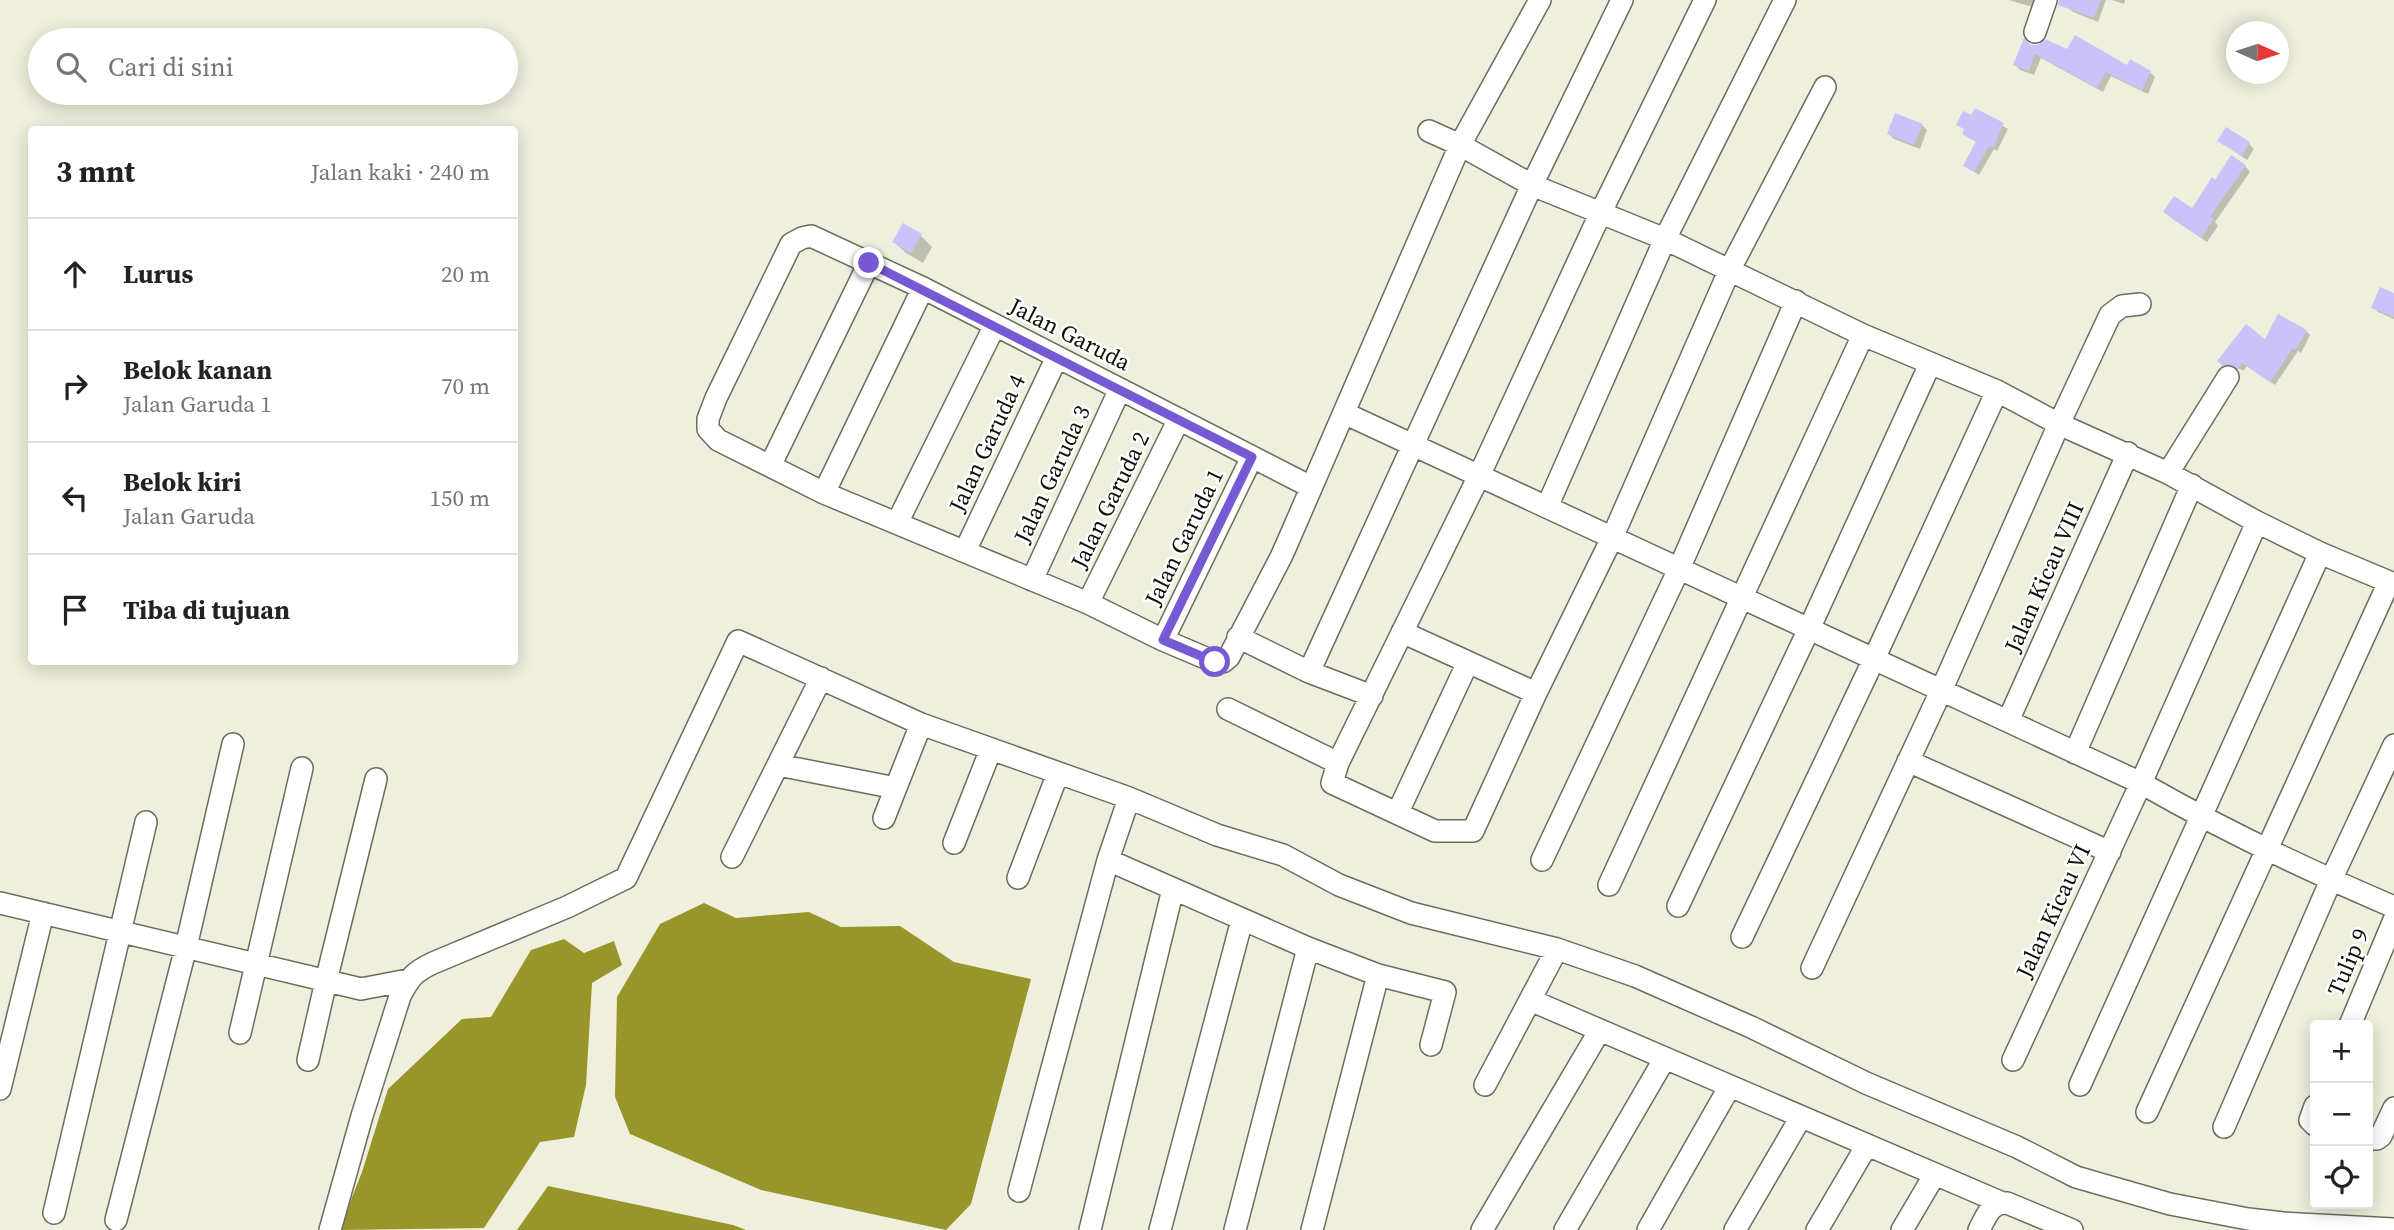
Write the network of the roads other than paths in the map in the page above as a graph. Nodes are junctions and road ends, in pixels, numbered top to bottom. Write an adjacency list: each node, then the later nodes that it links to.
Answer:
1 (1540, 0): 9 (street)
2 (1622, 0): 10 (street)
3 (1705, 0): 11 (street)
4 (1785, 0): 12 (street)
5 (2046, 0): 6 (street)
6 (2035, 32)
7 (1825, 87): 14 (street)
8 (1429, 131): 9 (street)
9 (1460, 145): 10 (street); 25 (street)
10 (1532, 185): 11 (street); 28 (street)
11 (1601, 212): 12 (street); 33 (street)
12 (1665, 239): 14 (street); 37 (street)
13 (869, 263): 15 (street, Jalan Garuda); 31 (street); 31 (street, Jalan Garuda)
14 (1730, 269): 16 (street); 40 (street)
15 (923, 288): 18 (street, Jalan Garuda); 36 (street)
16 (1796, 302): 19 (street); 43 (street)
17 (2140, 304): 27 (street)
18 (995, 325): 20 (street, Jalan Garuda); 39 (street)
19 (1863, 335): 21 (street); 46 (street)
20 (1057, 357): 23 (street, Jalan Garuda); 41 (street, Jalan Garuda 4)
21 (1930, 364): 24 (street); 48 (street)
22 (2228, 377): 32 (street)
23 (1120, 389): 26 (street, Jalan Garuda); 44 (street, Jalan Garuda 3)
24 (1997, 391): 27 (street); 52 (street)
25 (1343, 413): 28 (street); 35 (street)
26 (1179, 419): 30 (street, Jalan Garuda); 47 (street, Jalan Garuda 2)
27 (2059, 424): 29 (street); 56 (street)
28 (1413, 446): 33 (street); 54 (street)
29 (2128, 453): 32 (street); 60 (street, Jalan Kicau VIII)
30 (1252, 457): 35 (street, Jalan Garuda); 51 (street, Jalan Garuda 1)
31 (770, 466): 36 (street)
32 (2168, 472): 34 (street)
33 (1479, 476): 37 (street); 49 (street)
34 (2192, 485): 38 (street); 65 (street)
35 (1311, 487): 50 (street)
36 (824, 493): 39 (street)
37 (1547, 507): 40 (street)
38 (2257, 522): 42 (street); 72 (street, Jalan Kicau VI)
39 (897, 523): 41 (street)
40 (1612, 538): 43 (street); 57 (street)
41 (965, 551): 44 (street)
42 (2320, 552): 45 (street); 76 (street)
43 (1679, 569): 46 (street); 84 (street)
44 (1032, 580): 47 (street)
45 (2391, 583): 80 (street)
46 (1743, 599): 48 (street); 87 (street)
47 (1088, 603): 51 (street)
48 (1809, 629): 52 (street); 90 (street)
49 (1402, 632): 53 (street); 58 (street)
50 (1238, 637): 51 (street); 54 (street)
51 (1163, 640)
52 (1874, 659): 56 (street); 96 (street)
53 (1468, 662): 57 (street); 75 (street)
54 (1309, 672): 58 (street)
55 (821, 678): 61 (street); 68 (street); 104 (street)
56 (1941, 691): 60 (street); 66 (street)
57 (1536, 693): 75 (street)
58 (1372, 696): 67 (street)
59 (1228, 709): 67 (street)
60 (2008, 722): 65 (street)
61 (921, 724): 64 (street); 73 (street)
62 (233, 744): 97 (street)
63 (2394, 745): 86 (street)
64 (991, 749): 70 (street); 79 (street)
65 (2075, 753): 72 (street)
66 (1908, 761): 81 (street); 101 (street)
67 (1338, 763): 75 (street)
68 (778, 765): 73 (street); 82 (street)
69 (302, 768): 100 (street)
70 (1058, 773): 74 (street); 85 (street)
71 (376, 779): 103 (street)
72 (2141, 783): 76 (street); 81 (street, Jalan Kicau VI)
73 (896, 788): 77 (street)
74 (1129, 798): 83 (street); 99 (street)
75 (1398, 812)
76 (2201, 817): 80 (street); 113 (street)
77 (884, 818)
78 (146, 822): 95 (street)
79 (954, 843)
80 (2267, 850): 86 (street); 118 (street)
81 (2110, 852): 112 (street, Jalan Kicau VI)
82 (732, 857)
83 (1108, 860): 88 (street); 124 (street)
84 (1542, 860)
85 (1018, 878)
86 (2331, 880): 91 (street); 120 (street)
87 (1609, 885)
88 (1173, 889): 93 (street); 131 (street)
89 (0, 903): 92 (street)
90 (1678, 906)
91 (2394, 907)
92 (43, 913): 95 (street); 116 (street)
93 (1242, 920): 98 (street); 132 (street)
94 (2394, 920): 106 (street, Tulip 9)
95 (119, 931): 97 (street); 126 (street)
96 (1742, 937)
97 (186, 947): 100 (street); 127 (street)
98 (1308, 948): 102 (street); 133 (street)
99 (1557, 949): 105 (street); 129 (street)
100 (256, 964): 103 (street); 108 (street)
101 (1812, 968)
102 (1378, 975): 109 (street); 134 (street)
103 (326, 981): 104 (street); 111 (street)
104 (404, 988): 130 (street)
105 (1530, 1000): 107 (street); 114 (street)
106 (2352, 1020)
107 (1600, 1030): 110 (street); 135 (street)
108 (240, 1033)
109 (1431, 1045)
110 (1665, 1058): 115 (street); 136 (street)
111 (309, 1060)
112 (2013, 1060)
113 (2080, 1085)
114 (1485, 1086)
115 (1730, 1086): 119 (street); 137 (street)
116 (0, 1089)
117 (2394, 1108): 121 (street)
118 (2147, 1112)
119 (1801, 1117): 122 (street); 138 (street)
120 (2224, 1127)
121 (2373, 1139)
122 (1867, 1145): 123 (street); 139 (street)
123 (1935, 1174): 125 (street); 140 (street)
124 (1019, 1191)
125 (2000, 1202): 128 (street); 141 (street)
126 (54, 1213)
127 (116, 1220)
128 (2067, 1229)
129 (2393, 1229)
130 (330, 1230)
131 (1090, 1230)
132 (1160, 1230)
133 (1235, 1230)
134 (1312, 1230)
135 (1482, 1230)
136 (1565, 1230)
137 (1648, 1230)
138 (1735, 1230)
139 (1817, 1230)
140 (1902, 1230)
141 (1979, 1230)

